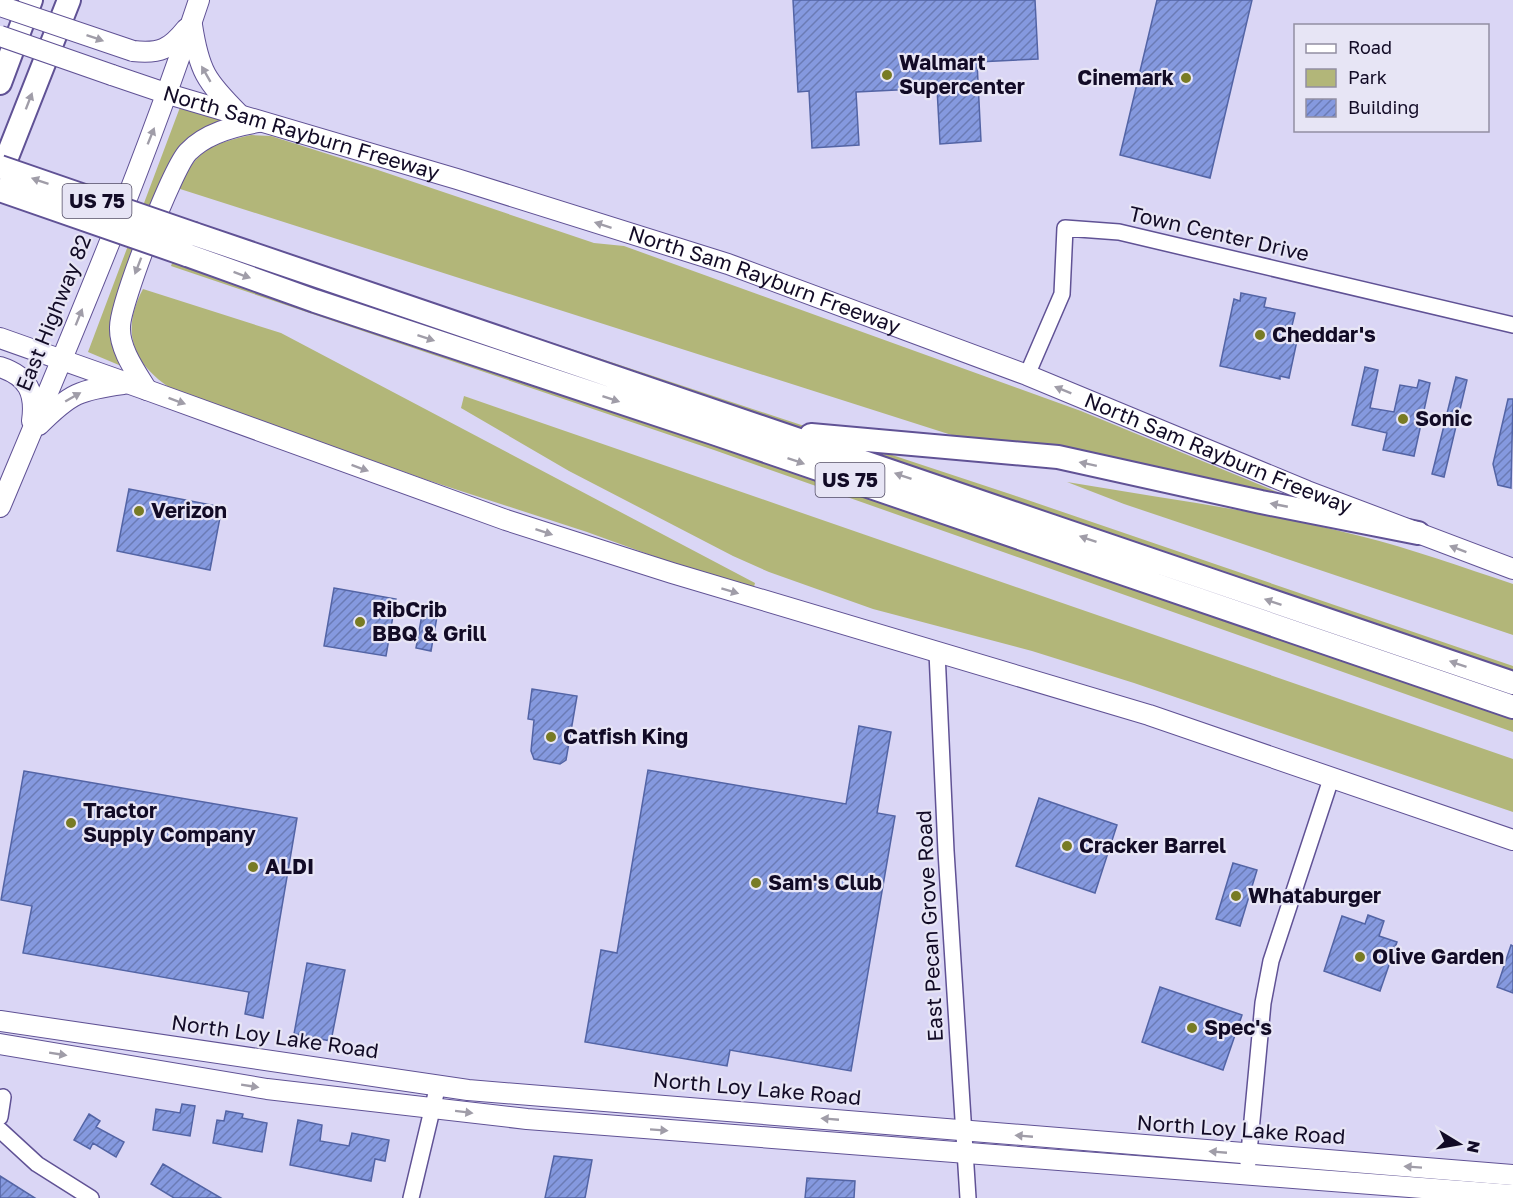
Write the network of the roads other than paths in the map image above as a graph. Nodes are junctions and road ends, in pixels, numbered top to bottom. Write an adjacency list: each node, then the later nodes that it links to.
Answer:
1 (31, 0): 7 (highway)
2 (69, 0): 12 (highway, one-way to 2)
3 (199, 0): 5 (main road, East Highway 82)
4 (0, 6): 5 (main road, one-way to 5, bridge)
5 (192, 22): 8 (main road, East Highway 82); 9 (main road, one-way to 5)
6 (0, 36): 8 (main road, North Sam Rayburn Freeway, bridge)
7 (0, 83)
8 (168, 94): 9 (main road, North Sam Rayburn Freeway); 16 (main road, East Highway 82, one-way to 8)
9 (240, 115): 10 (main road, North Sam Rayburn Freeway)
10 (261, 122): 18 (main road, North Sam Rayburn Freeway, one-way to 10); 20 (main road, one-way to 20)
11 (0, 167): 21 (highway, US 75, one-way to 11, bridge)
12 (0, 175)
13 (0, 190): 28 (highway, US 75, one-way to 28, bridge)
14 (1513, 325): 18 (street, Town Center Drive)
15 (0, 338): 16 (main road)
16 (62, 359): 19 (main road); 22 (main road, East Highway 82)
17 (3, 368): 22 (main road)
18 (1027, 375): 24 (main road, North Sam Rayburn Freeway, one-way to 18)
19 (126, 383): 20 (main road); 22 (main road, one-way to 19)
20 (147, 390): 26 (main road, one-way to 26)
21 (773, 432): 24 (highway, one-way to 21); 27 (highway, US 75, one-way to 21)
22 (31, 433): 23 (main road, East Highway 82)
23 (0, 507)
24 (1418, 533): 25 (main road, North Sam Rayburn Freeway, one-way to 24)
25 (1513, 569)
26 (937, 652): 29 (main road); 38 (street, East Pecan Grove Road)
27 (1513, 683)
28 (1513, 707)
29 (1331, 779): 30 (main road); 40 (street)
30 (1513, 840)
31 (0, 1020): 33 (main road, North Loy Lake Road)
32 (0, 1044): 35 (main road, one-way to 35)
33 (438, 1086): 35 (street); 38 (main road, North Loy Lake Road, one-way to 33)
34 (3, 1098): 36 (street)
35 (432, 1108): 39 (main road, one-way to 39); 45 (street)
36 (0, 1117)
37 (0, 1130): 44 (street)
38 (964, 1131): 39 (street, East Pecan Grove Road); 40 (main road, North Loy Lake Road, one-way to 38)
39 (965, 1153): 41 (main road); 46 (street, East Pecan Grove Road)
40 (1248, 1154): 41 (street); 42 (main road, North Loy Lake Road, one-way to 40)
41 (1246, 1175): 43 (main road)
42 (1513, 1175)
43 (1513, 1195)
44 (91, 1198)
45 (411, 1198)
46 (968, 1198)

